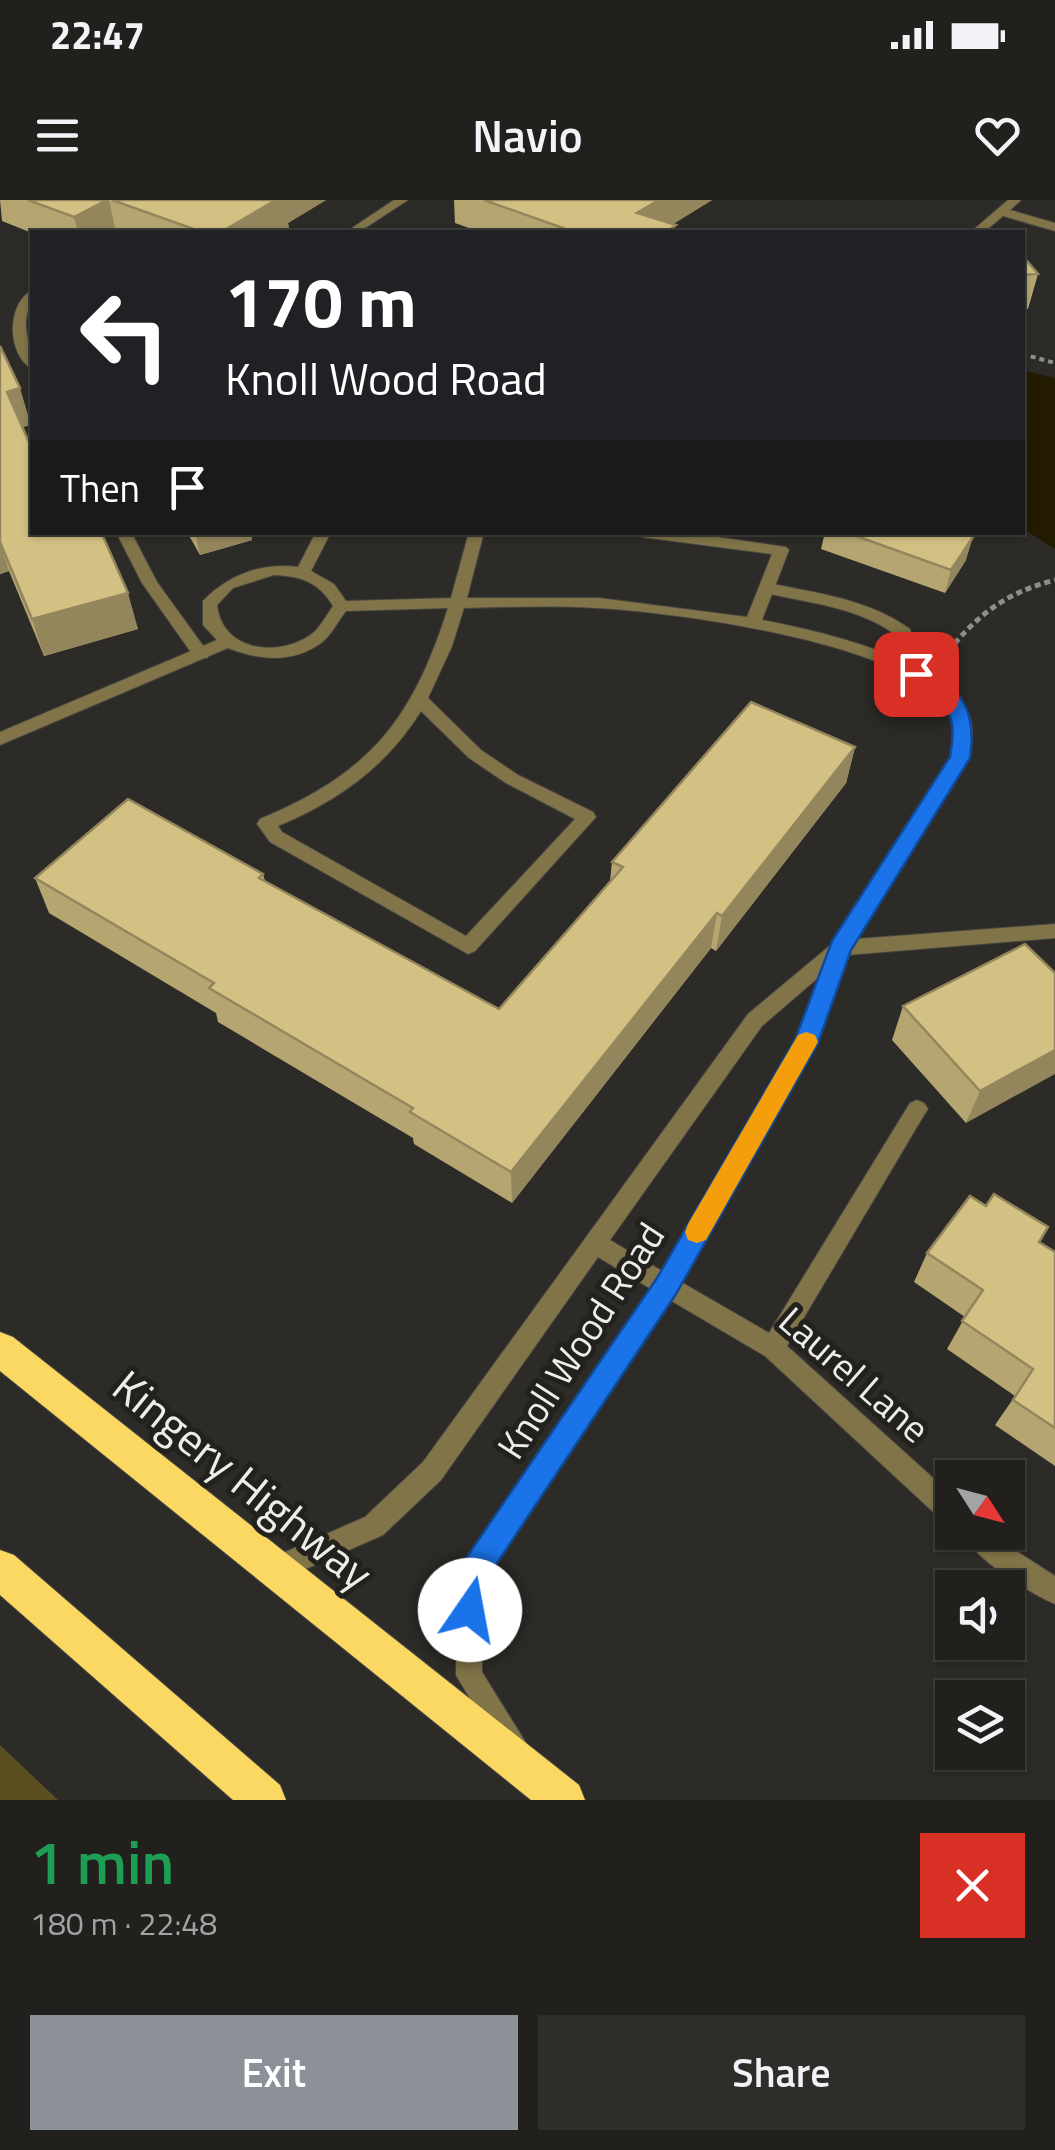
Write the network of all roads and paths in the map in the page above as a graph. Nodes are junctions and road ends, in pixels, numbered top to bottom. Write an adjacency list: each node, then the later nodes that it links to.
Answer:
1 (402, 200): 5 (street)
2 (1015, 200): 3 (street)
3 (1002, 212): 4 (street); 6 (street)
4 (1055, 227)
5 (357, 230)
6 (980, 230)
7 (30, 296): 9 (street)
8 (1025, 355): 10 (path)
9 (30, 359)
10 (1055, 363)
11 (125, 535): 22 (street)
12 (322, 535): 15 (street)
13 (476, 535): 18 (street)
14 (665, 535): 17 (street)
15 (304, 570): 19 (street); 21 (street)
16 (1055, 580): 24 (path)
17 (767, 588): 20 (street); 23 (street)
18 (457, 605): 19 (street, Knoll Wood Road); 20 (street, Knoll Wood Road); 25 (street)
19 (341, 606): 21 (street)
20 (752, 623): 23 (street, Knoll Wood Road)
21 (225, 644): 22 (street)
22 (201, 654): 26 (street)
23 (889, 661): 24 (street, Knoll Wood Road)
24 (926, 681): 28 (street, Knoll Wood Road)
25 (422, 702): 25 (street)
26 (0, 739)
27 (1055, 930): 28 (street)
28 (840, 948): 30 (street, Knoll Wood Road); 31 (street, Knoll Wood Road)
29 (917, 1109): 32 (street)
30 (596, 1244): 31 (street, Laurel Lane); 37 (street, Knoll Wood Road)
31 (666, 1286): 32 (street, Laurel Lane); 39 (street, Knoll Wood Road)
32 (773, 1348): 34 (street, Laurel Lane)
33 (0, 1349): 37 (highway, Kingery Highway)
34 (935, 1496)
35 (994, 1550): 38 (street)
36 (0, 1570): 40 (highway)
37 (274, 1570): 39 (highway, Kingery Highway)
38 (1055, 1591)
39 (548, 1787)
40 (265, 1800)

